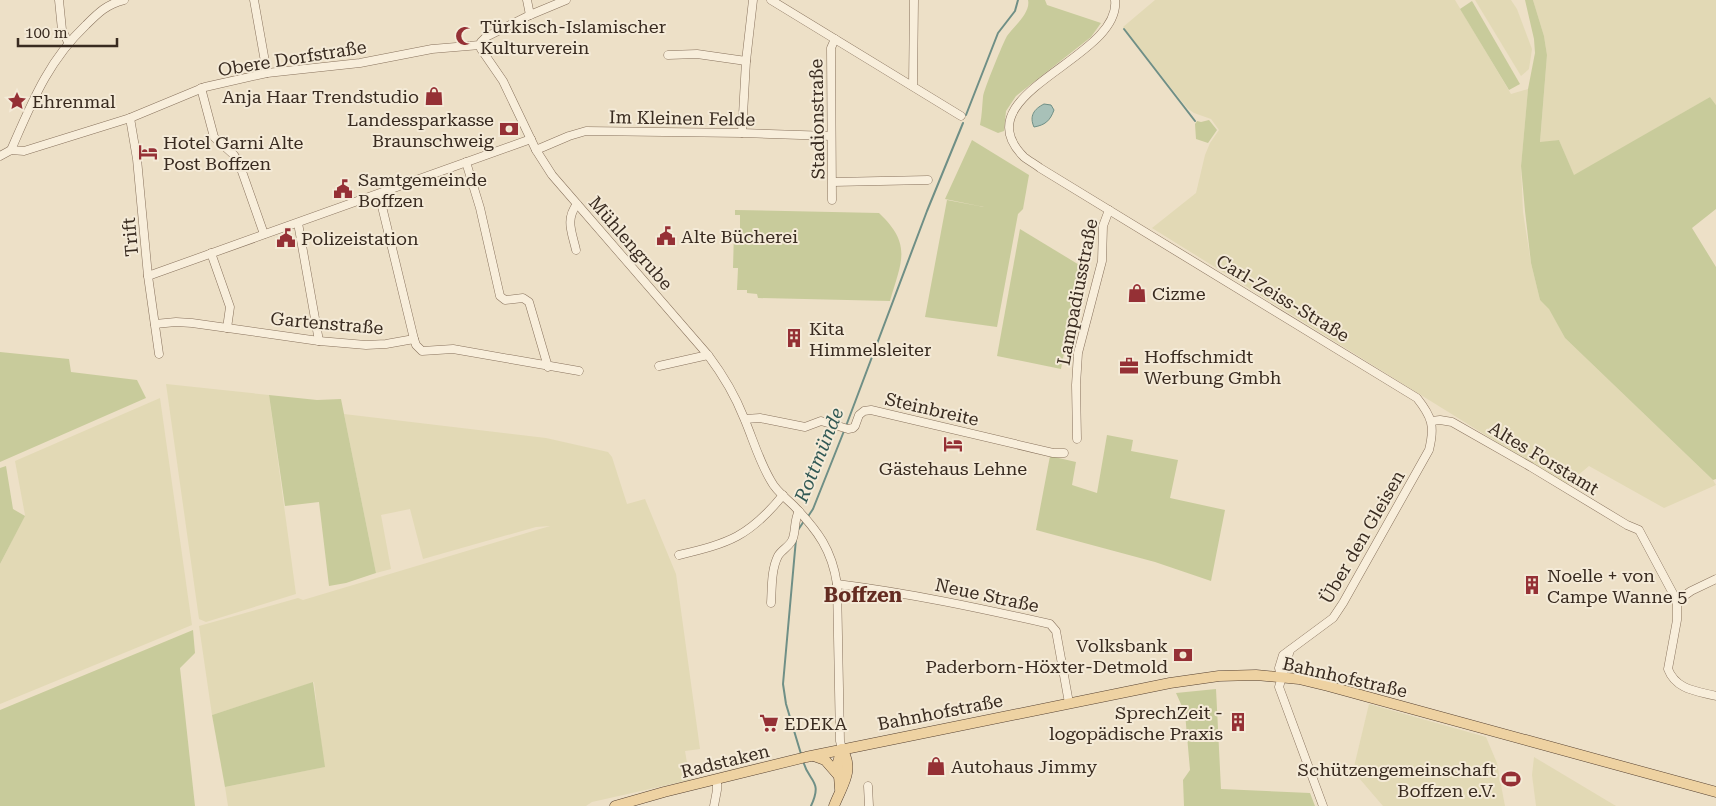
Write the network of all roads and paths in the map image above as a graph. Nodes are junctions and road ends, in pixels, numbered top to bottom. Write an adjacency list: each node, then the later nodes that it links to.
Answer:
1 (59, 0): 12 (street)
2 (124, 0): 12 (street)
3 (254, 0): 16 (street)
4 (527, 0): 10 (street)
5 (566, 0): 10 (street)
6 (753, 0): 15 (street)
7 (771, 0): 11 (street)
8 (914, 0): 17 (street)
9 (1115, 0): 33 (street, Carl-Zeiss-Straße)
10 (530, 14): 13 (street)
11 (834, 39): 17 (street); 22 (street, Stadionstraße)
12 (68, 42): 24 (street)
13 (481, 42): 16 (street, Obere Dorfstraße); 23 (street, Mühlengrube)
14 (668, 54): 15 (street)
15 (746, 61): 21 (street)
16 (266, 73): 18 (street, Obere Dorfstraße)
17 (913, 86): 19 (street)
18 (201, 88): 20 (street, Obere Dorfstraße); 35 (street)
19 (961, 116)
20 (130, 118): 24 (street, Obere Dorfstraße); 38 (street, Trift)
21 (742, 133): 22 (street, Im Kleinen Felde); 25 (street, Im Kleinen Felde)
22 (831, 136): 29 (street, Stadionstraße)
23 (531, 139): 25 (street, Mühlengrube); 27 (street)
24 (11, 150): 26 (street, Obere Dorfstraße)
25 (536, 150): 32 (street, Mühlengrube)
26 (0, 156)
27 (466, 162): 30 (street); 46 (street)
28 (928, 180): 29 (street)
29 (833, 182): 31 (street, Stadionstraße)
30 (379, 194): 34 (street); 41 (street)
31 (832, 200)
32 (577, 204): 36 (street); 44 (street, Mühlengrube)
33 (1109, 210): 49 (street, Carl-Zeiss-Straße); 50 (street, Lampadiusstraße)
34 (298, 223): 35 (street); 42 (street)
35 (264, 234): 37 (street)
36 (576, 250)
37 (211, 253): 38 (street); 40 (street)
38 (148, 276): 39 (street, Trift)
39 (155, 324): 40 (street, Gartenstraße); 43 (street, Trift)
40 (227, 328): 42 (street, Gartenstraße)
41 (414, 339): 42 (street, Gartenstraße); 46 (street)
42 (319, 341)
43 (159, 354)
44 (708, 355): 45 (street); 48 (street, Mühlengrube)
45 (659, 366)
46 (548, 367): 47 (street)
47 (579, 371)
48 (745, 420): 51 (street, Steinbreite); 52 (street, Mühlengrube)
49 (1432, 421): 57 (street, Altes Forstamt); 59 (street, Über den Gleisen)
50 (1077, 439)
51 (1064, 453)
52 (783, 495): 53 (street, Mühlengrube); 54 (street)
53 (801, 514): 56 (street, Mühlengrube); 58 (street)
54 (678, 554)
55 (1716, 580): 57 (street)
56 (837, 584): 61 (street, Neue Straße); 62 (street, Mühlengrube)
57 (1677, 601): 60 (street)
58 (771, 603)
59 (1281, 677): 61 (main road, Bahnhofstraße); 68 (main road, Bahnhofstraße); 73 (street)
60 (1716, 696)
61 (1069, 703): 62 (main road, Bahnhofstraße)
62 (842, 749): 63 (main road, Radstaken); 64 (main road); 67 (main road)
63 (806, 757): 64 (main road); 65 (main road, Radstaken)
64 (838, 775): 67 (main road)
65 (717, 780): 69 (main road, Radstaken); 70 (street)
66 (868, 786): 72 (street)
67 (840, 789): 71 (main road)
68 (1716, 792)
69 (615, 806)
70 (714, 806)
71 (834, 806)
72 (869, 806)
73 (1323, 806)

